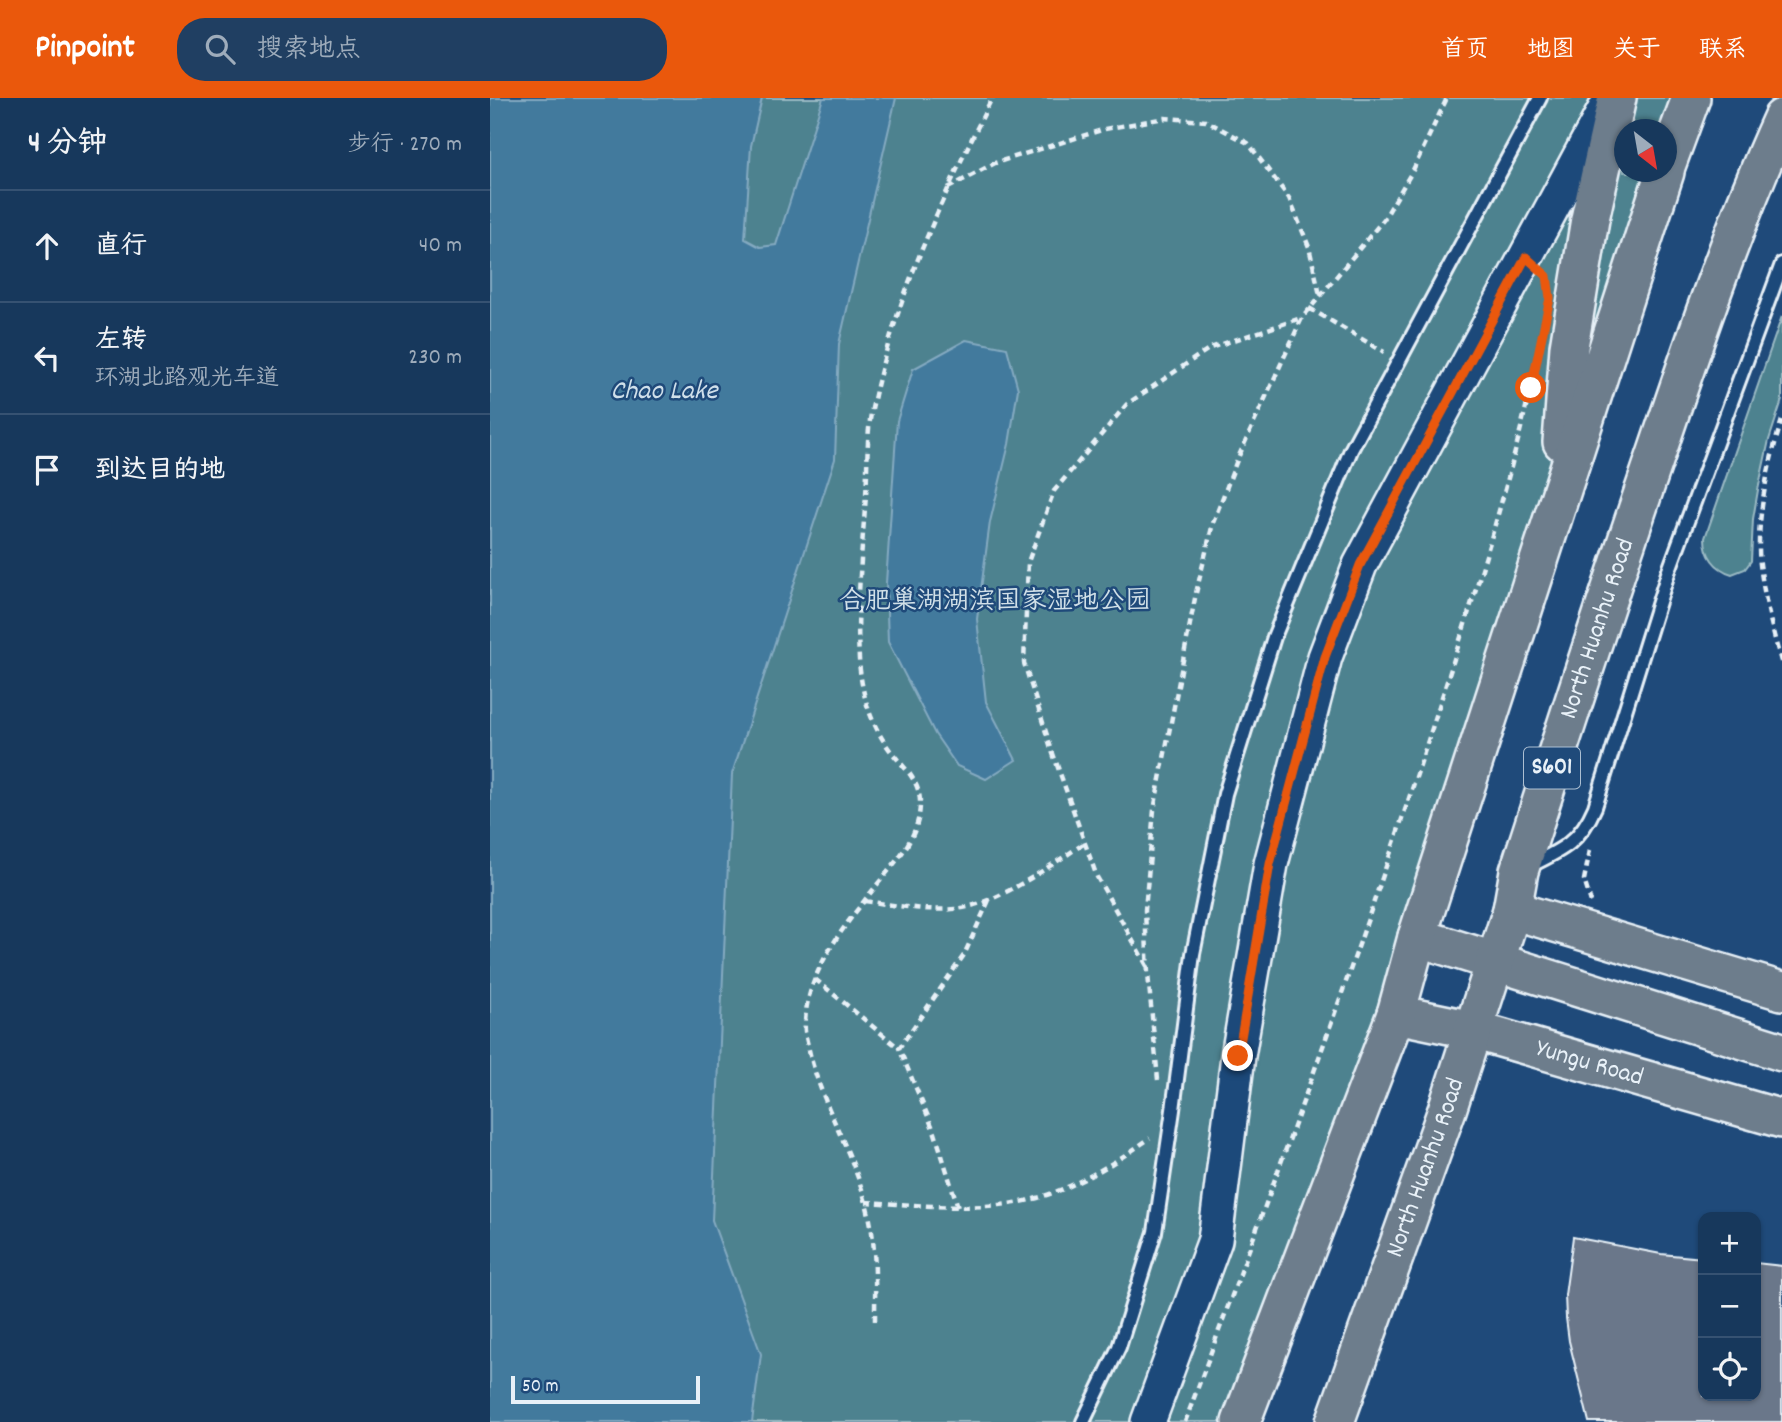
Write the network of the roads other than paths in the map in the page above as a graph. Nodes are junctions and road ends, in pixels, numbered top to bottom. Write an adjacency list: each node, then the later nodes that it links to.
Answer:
1 (1540, 98): 21 (lane)
2 (1611, 98): 22 (street)
3 (1617, 98): 11 (main road)
4 (1691, 98): 6 (main road)
5 (1782, 118): 9 (main road, North Huanhu Road / S601)
6 (1677, 138)
7 (1782, 149): 9 (street)
8 (1662, 182): 11 (main road)
9 (1748, 195): 12 (main road, North Huanhu Road / S601)
10 (1782, 264): 12 (lane)
11 (1560, 493): 14 (main road)
12 (1520, 871): 13 (main road, North Huanhu Road / S601)
13 (1512, 910): 15 (main road, North Huanhu Road / S601); 16 (main road)
14 (1417, 937): 15 (main road); 17 (main road)
15 (1495, 961): 18 (main road, North Huanhu Road / S601); 19 (main road)
16 (1782, 991)
17 (1396, 1014): 18 (main road, Yungu Road); 23 (main road)
18 (1473, 1030): 20 (main road, Yungu Road); 24 (main road, North Huanhu Road / S601)
19 (1782, 1052)
20 (1782, 1119)
21 (1083, 1422)
22 (1148, 1422)
23 (1241, 1422)
24 (1335, 1422)

